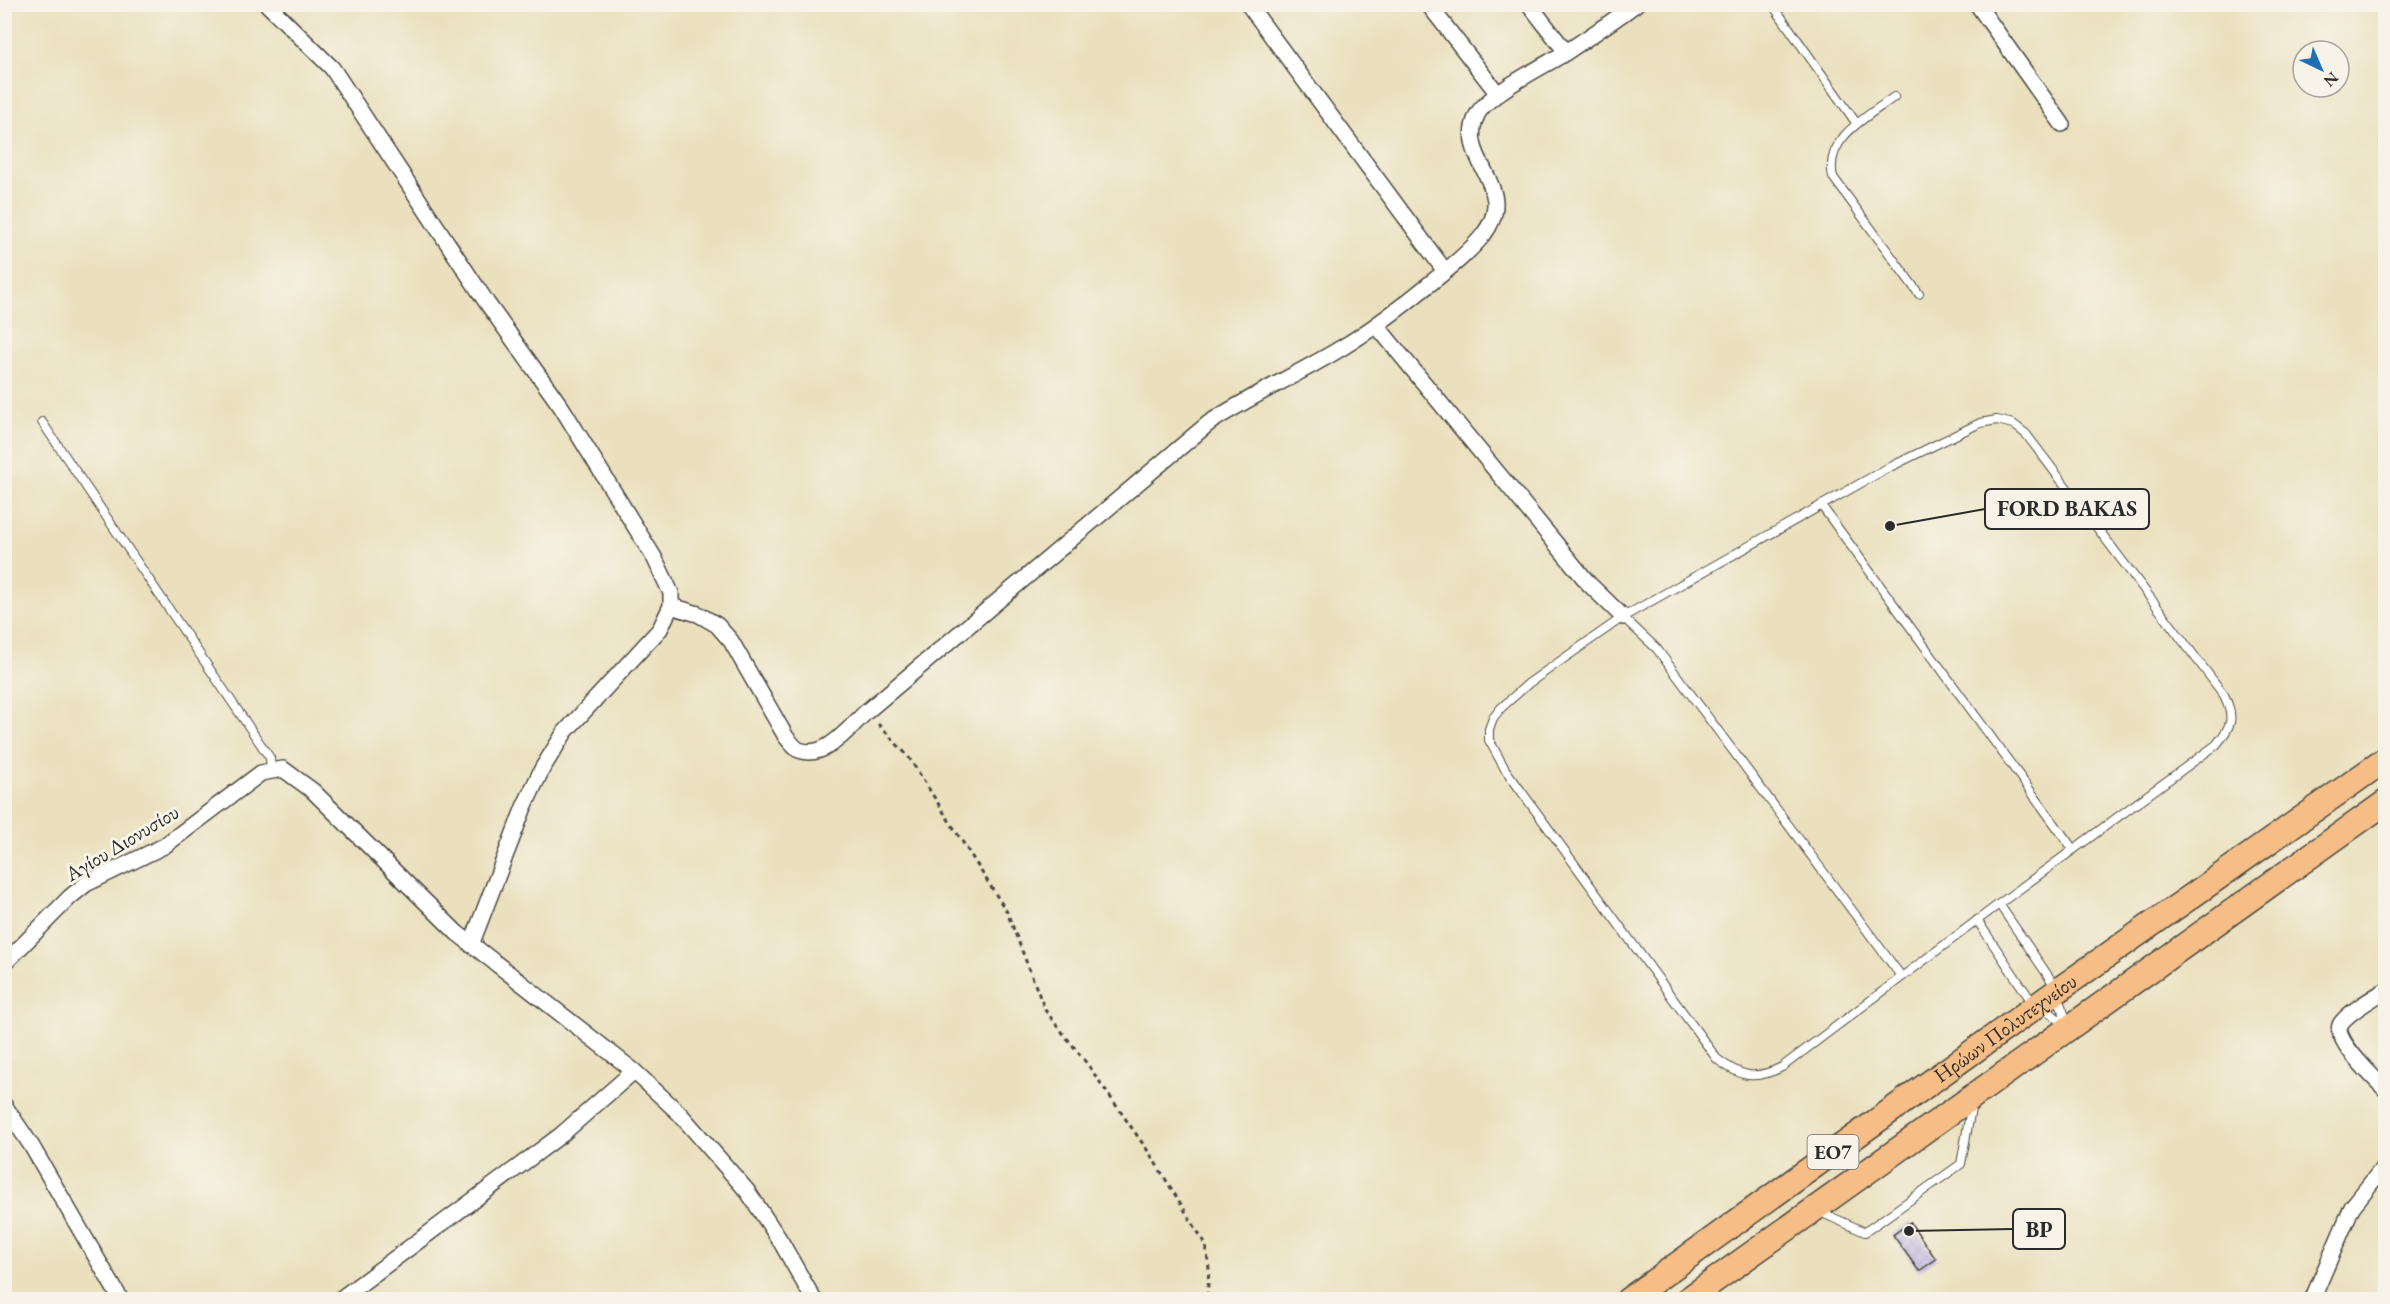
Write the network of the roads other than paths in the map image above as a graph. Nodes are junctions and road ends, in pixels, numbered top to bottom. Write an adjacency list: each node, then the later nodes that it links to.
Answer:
1 (267, 4): 18 (street)
2 (1248, 4): 13 (street)
3 (1428, 4): 9 (street)
4 (1529, 4): 8 (street)
5 (1636, 4): 8 (street)
6 (1772, 4): 11 (lane)
7 (1977, 4): 12 (street)
8 (1566, 52): 9 (street)
9 (1498, 94): 13 (street)
10 (1894, 97): 11 (lane)
11 (1857, 124): 14 (lane)
12 (2062, 124)
13 (1445, 271): 15 (street)
14 (1919, 294)
15 (1377, 326): 18 (street); 19 (street)
16 (42, 423): 21 (lane)
17 (1821, 505): 19 (lane); 23 (lane); 23 (lane)
18 (671, 606): 26 (street)
19 (1623, 617): 28 (lane); 28 (lane)
20 (2385, 759): 30 (main road, Ηρώων Πολυτεχνείου / ΕΟ7)
21 (270, 771): 26 (street); 27 (street, Αγίου Διονυσίου)
22 (2385, 802): 31 (main road, Ηρώων Πολυτεχνείου / ΕΟ7)
23 (2073, 849): 24 (lane)
24 (1999, 904): 25 (lane); 30 (lane)
25 (1977, 920): 28 (lane); 30 (lane)
26 (471, 945): 32 (street)
27 (4, 964)
28 (1901, 976)
29 (2385, 990): 33 (street)
30 (2047, 998): 31 (lane); 31 (lane); 41 (main road, Ηρώων Πολυτεχνείου / ΕΟ7)
31 (2070, 1028): 34 (main road, Ηρώων Πολυτεχνείου / ΕΟ7)
32 (634, 1071): 39 (street); 40 (street)
33 (2385, 1090)
34 (1973, 1096): 37 (main road, Ηρώων Πολυτεχνείου / ΕΟ7); 37 (lane)
35 (4, 1105): 38 (street)
36 (2385, 1164): 43 (street)
37 (1814, 1209): 42 (main road, Ηρώων Πολυτεχνείου / ΕΟ7)
38 (121, 1299)
39 (339, 1299)
40 (814, 1299)
41 (1628, 1299)
42 (1687, 1299)
43 (2312, 1299)

